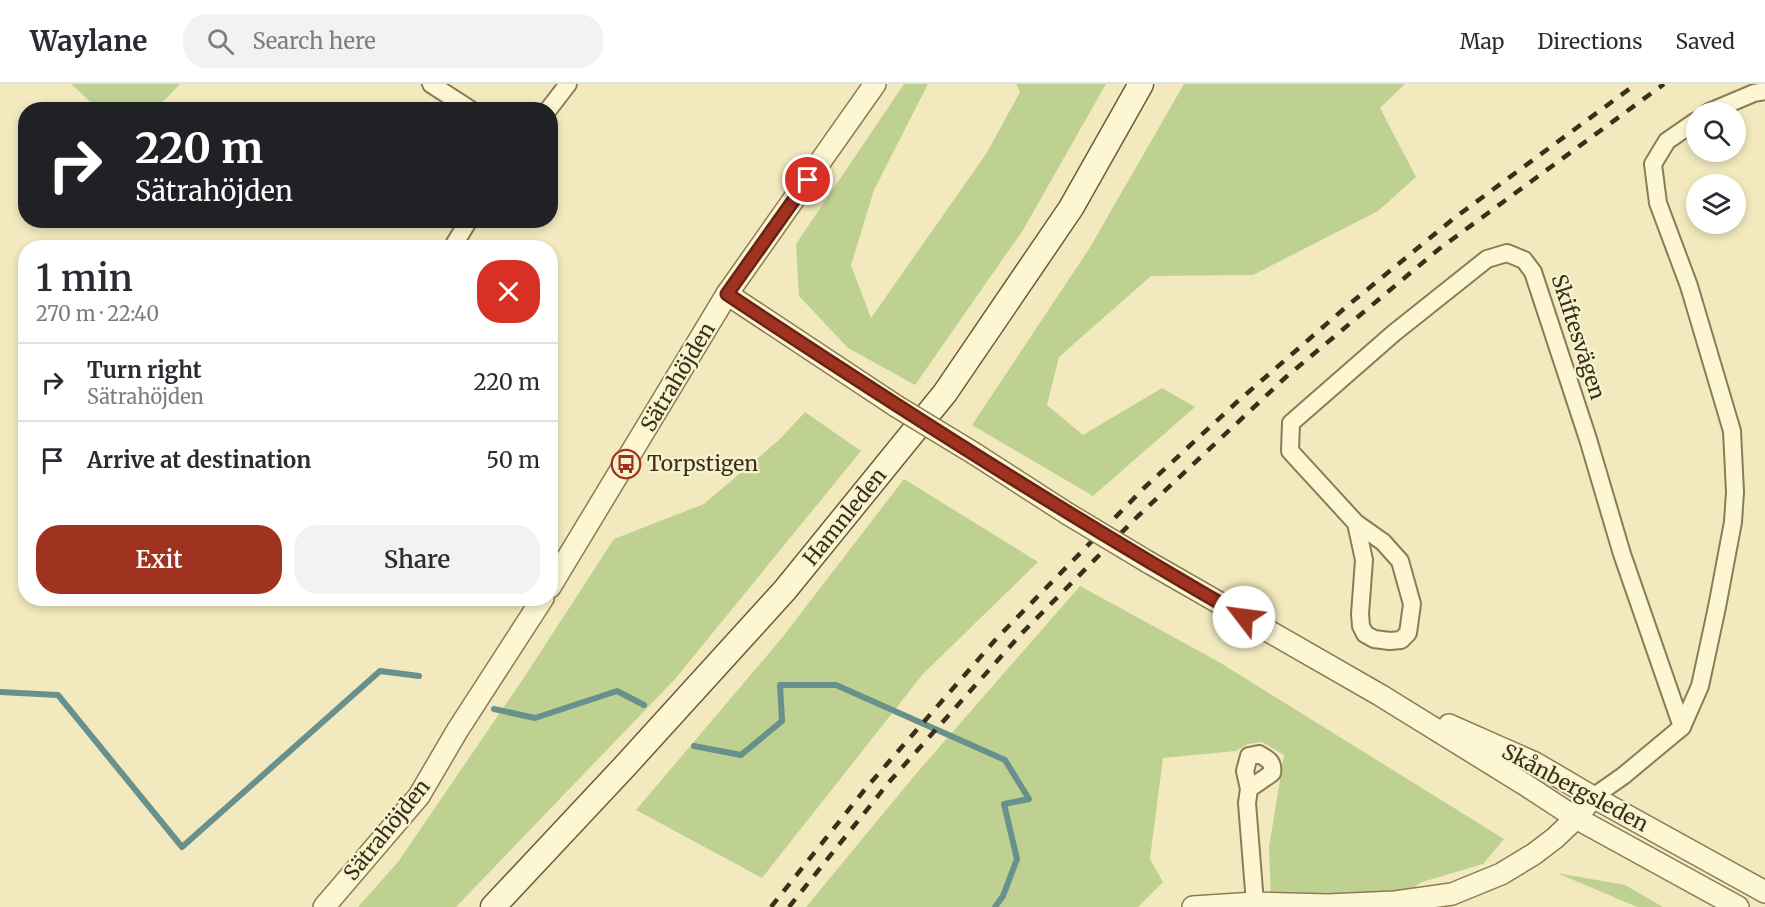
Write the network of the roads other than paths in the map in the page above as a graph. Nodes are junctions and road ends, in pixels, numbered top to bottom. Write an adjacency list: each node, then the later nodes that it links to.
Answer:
1 (431, 84): 6 (street)
2 (568, 84): 7 (street)
3 (874, 84): 10 (street, Sätrahöjden)
4 (1141, 84): 23 (main road, Hamnleden)
5 (1765, 91): 8 (street)
6 (459, 102)
7 (554, 102)
8 (1733, 102)
9 (1686, 128): 15 (street)
10 (727, 294): 12 (street, Sätrahöjden); 14 (street, Skånbergsleden, bridge)
11 (1356, 523): 11 (street, Skiftesvägen); 15 (street, Skiftesvägen)
12 (558, 574)
13 (538, 606): 22 (street, Sätrahöjden)
14 (1380, 695): 17 (street, Skånbergsleden); 18 (street, Skånbergsleden)
15 (1682, 727): 17 (street)
16 (1249, 789): 20 (street)
17 (1593, 797): 18 (street); 19 (street, Skånbergsleden)
18 (1576, 818): 21 (street); 25 (street, Skånbergsleden)
19 (1765, 892)
20 (1255, 903): 21 (street); 24 (street)
21 (1395, 904)
22 (324, 907)
23 (494, 907)
24 (1193, 907)
25 (1738, 907)

